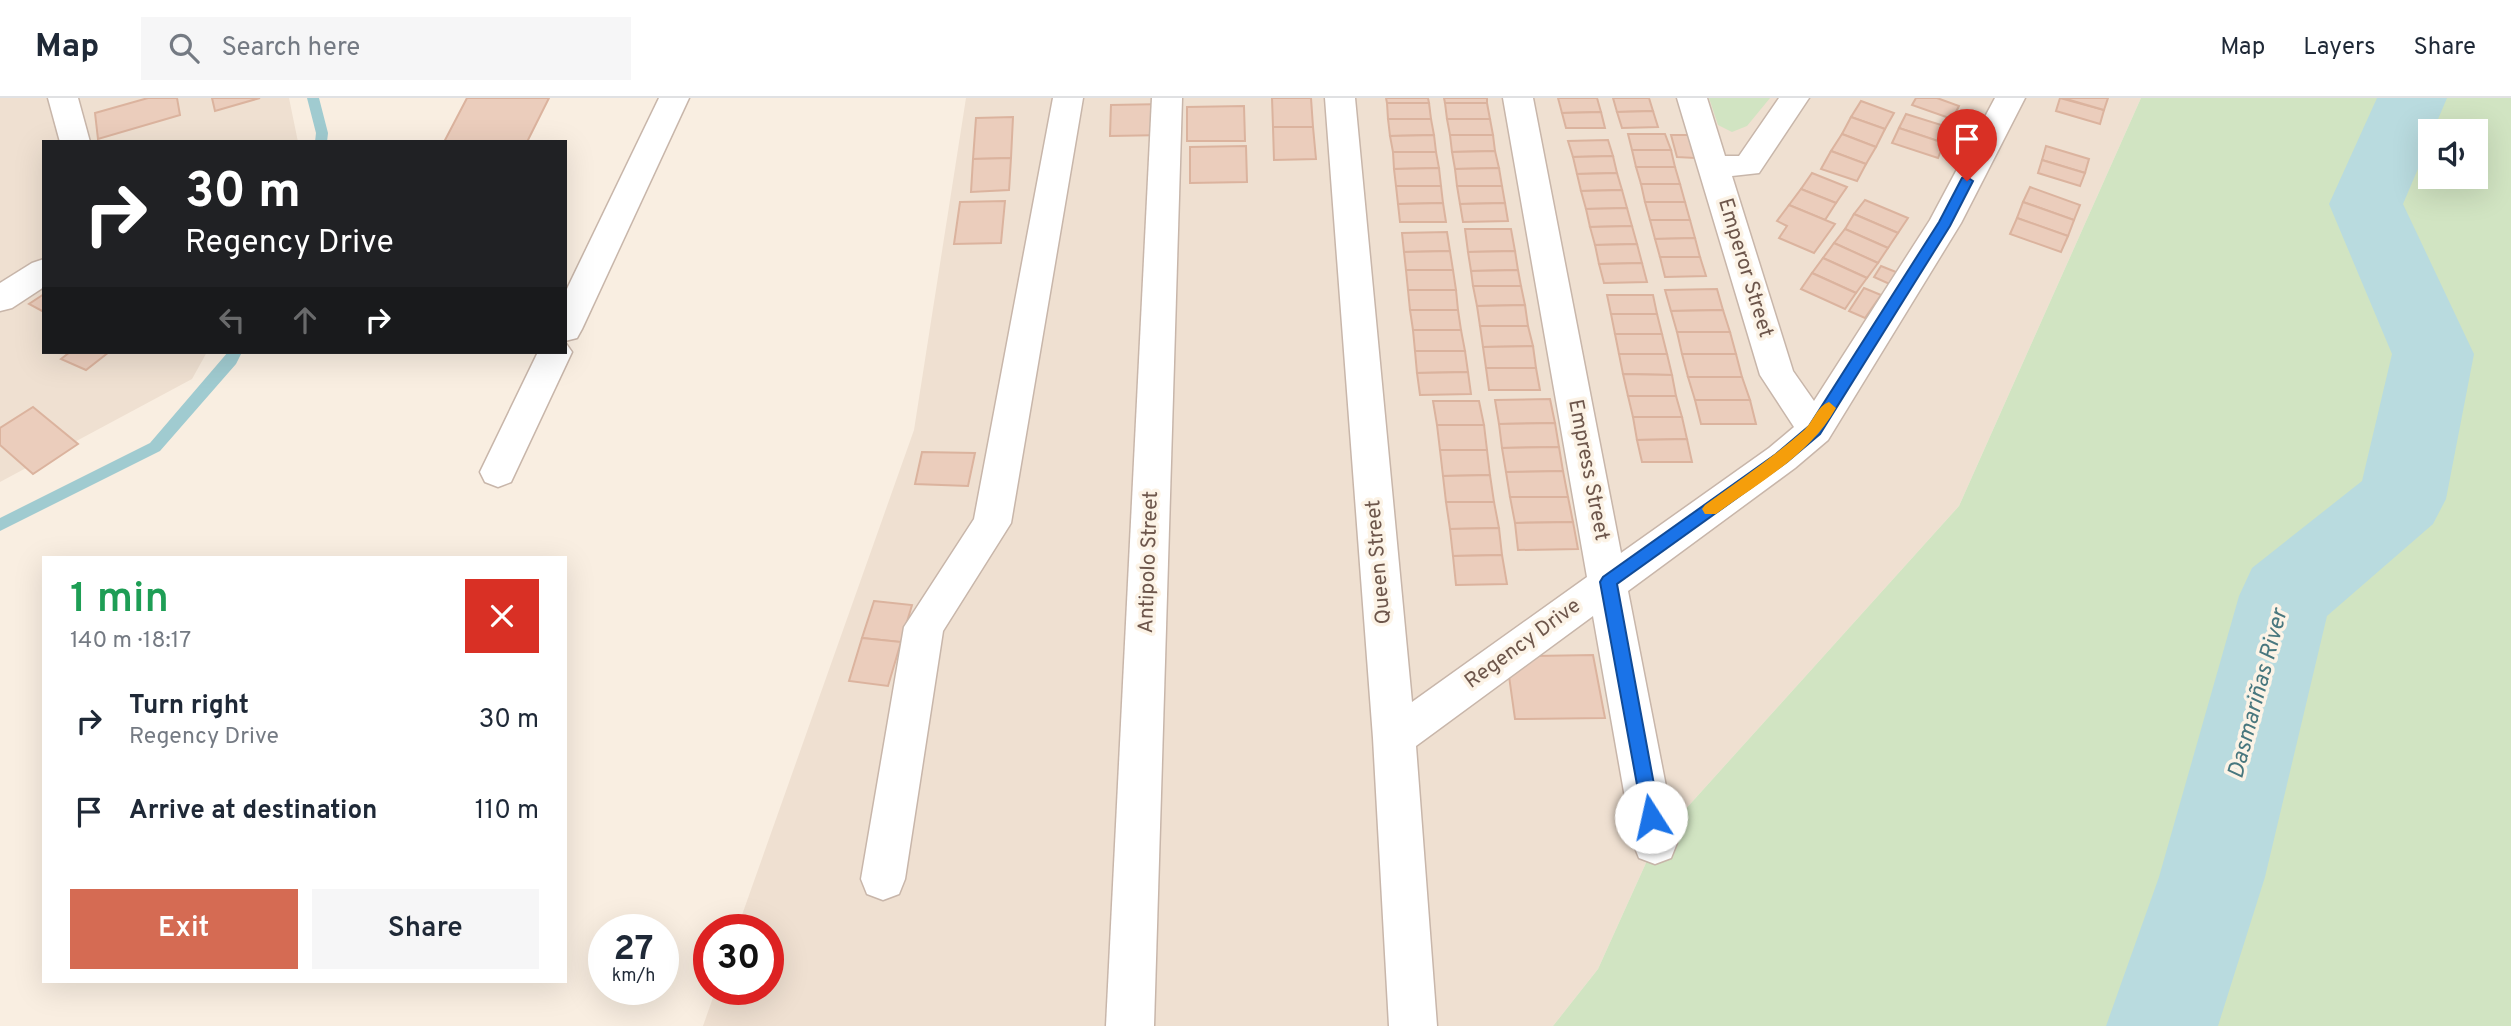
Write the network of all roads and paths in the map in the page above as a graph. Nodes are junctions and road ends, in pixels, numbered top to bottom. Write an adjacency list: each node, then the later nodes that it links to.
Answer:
1 (63, 98): 10 (street)
2 (674, 98): 14 (street)
3 (1068, 98): 21 (street)
4 (1167, 98): 22 (street, Antipolo Street)
5 (1340, 98): 19 (street, Queen Street)
6 (1518, 98): 18 (street, Empress Street)
7 (1692, 98): 11 (street, Emperor Street)
8 (1794, 98): 11 (street)
9 (2010, 98): 16 (street, Regency Drive)
10 (74, 140)
11 (1713, 166): 16 (street, Emperor Street)
12 (42, 272): 13 (street)
13 (0, 299)
14 (567, 325)
15 (554, 354): 17 (street)
16 (1815, 430): 18 (street, Regency Drive)
17 (498, 472)
18 (1608, 582): 19 (street, Regency Drive); 20 (street, Empress Street)
19 (1394, 738): 23 (street, Queen Street)
20 (1655, 843)
21 (883, 879)
22 (1130, 1026)
23 (1413, 1026)

